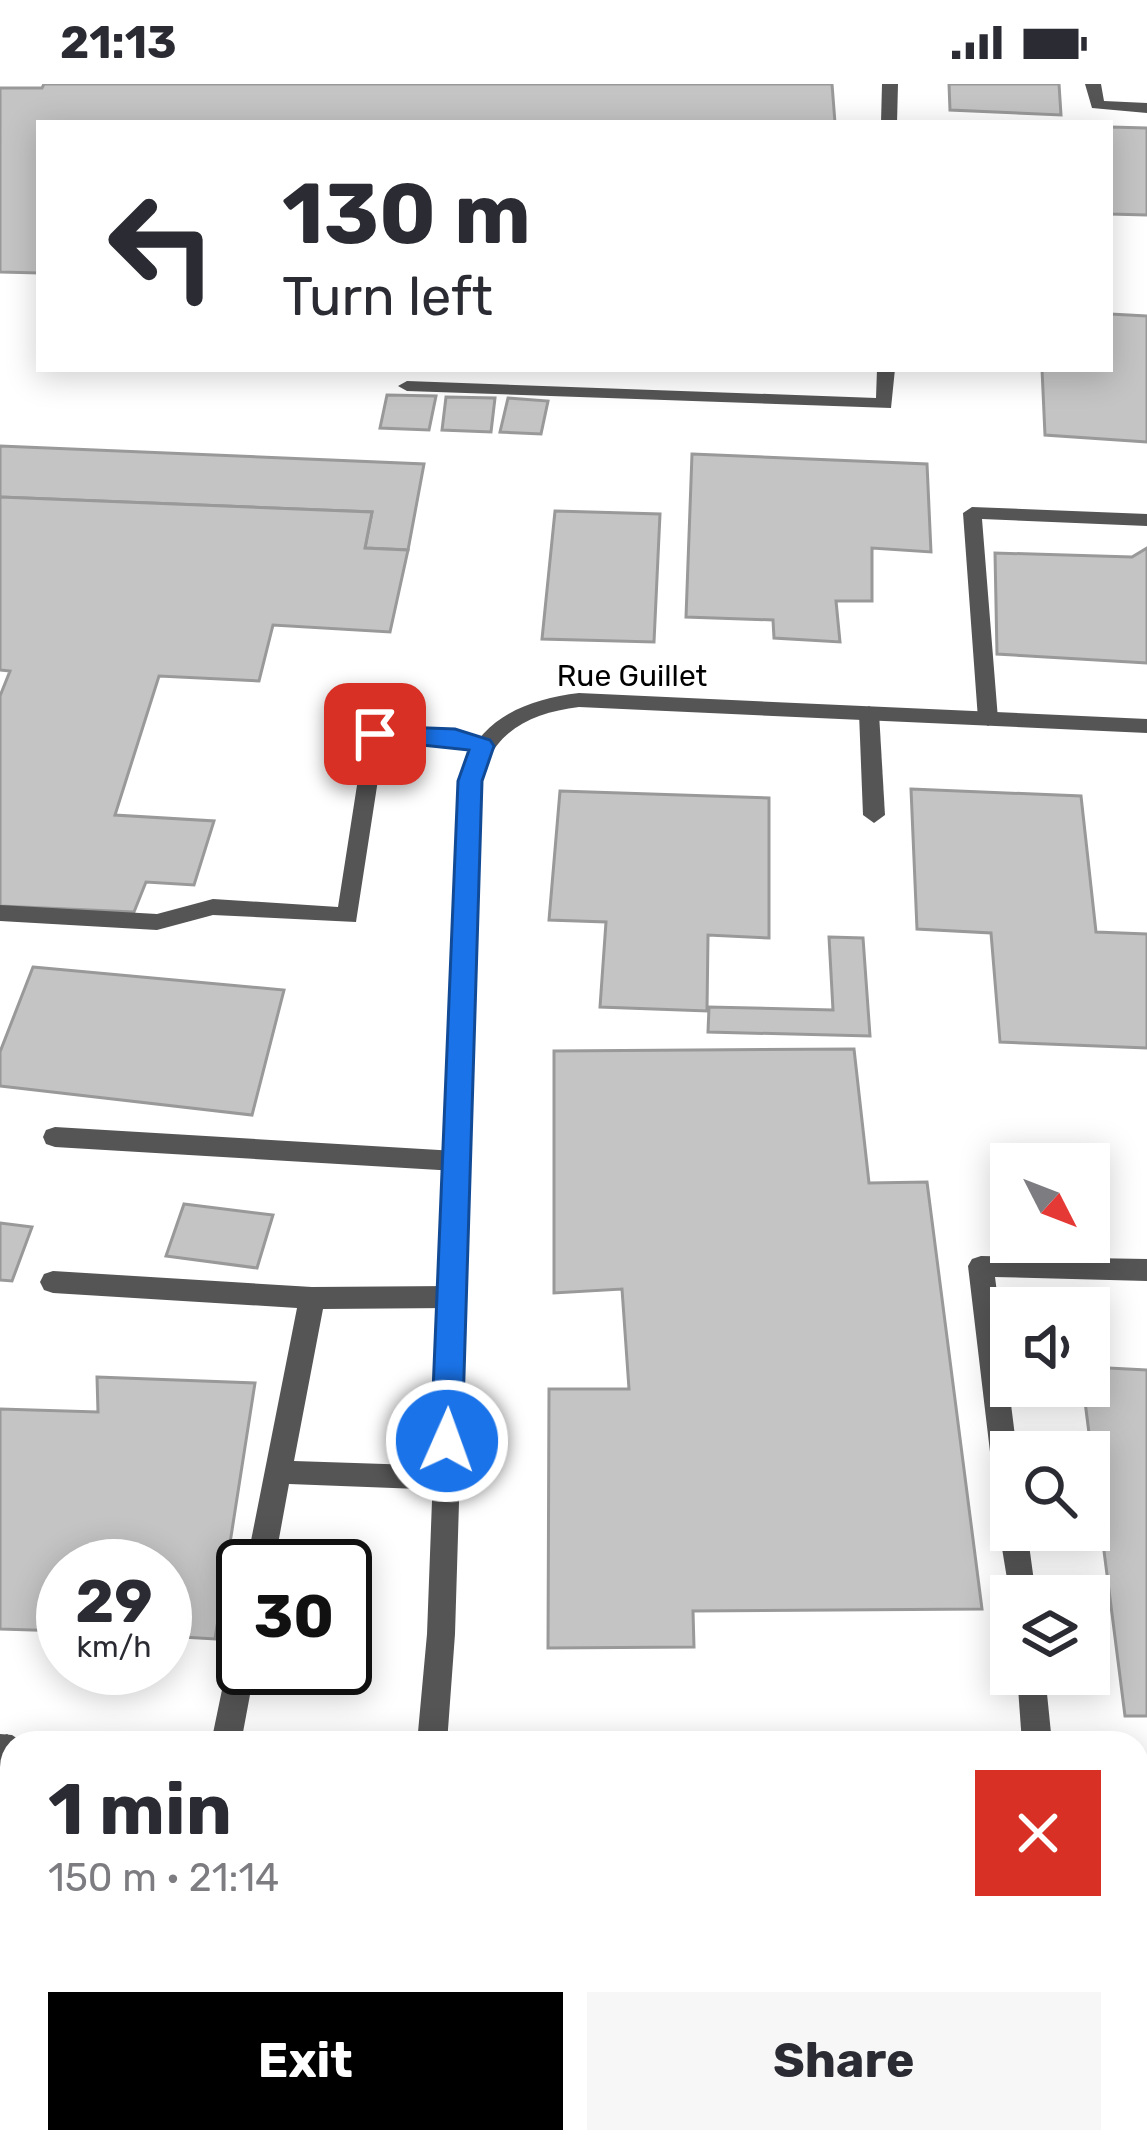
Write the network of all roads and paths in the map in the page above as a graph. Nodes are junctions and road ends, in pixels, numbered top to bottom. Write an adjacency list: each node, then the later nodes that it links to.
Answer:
1 (890, 84): 4 (street)
2 (1093, 84): 3 (street)
3 (1147, 108)
4 (889, 120)
5 (886, 372): 6 (street)
6 (407, 386)
7 (1147, 520): 9 (street)
8 (868, 713): 9 (street, Rue Guillet); 11 (street, Rue Guillet); 12 (street)
9 (988, 719): 10 (street, Rue Guillet)
10 (1147, 726)
11 (482, 746): 13 (street); 15 (street)
12 (874, 815)
13 (0, 913)
14 (55, 1137): 15 (street)
15 (456, 1161): 18 (street)
16 (1147, 1270): 20 (street)
17 (53, 1282): 19 (street)
18 (452, 1297): 19 (street); 22 (street)
19 (313, 1298): 21 (street)
20 (1001, 1431)
21 (278, 1472): 22 (street); 23 (street)
22 (445, 1478): 27 (street)
23 (265, 1539)
24 (235, 1695): 26 (street)
25 (1033, 1695): 28 (street)
26 (228, 1731)
27 (433, 1731)
28 (1036, 1731)

